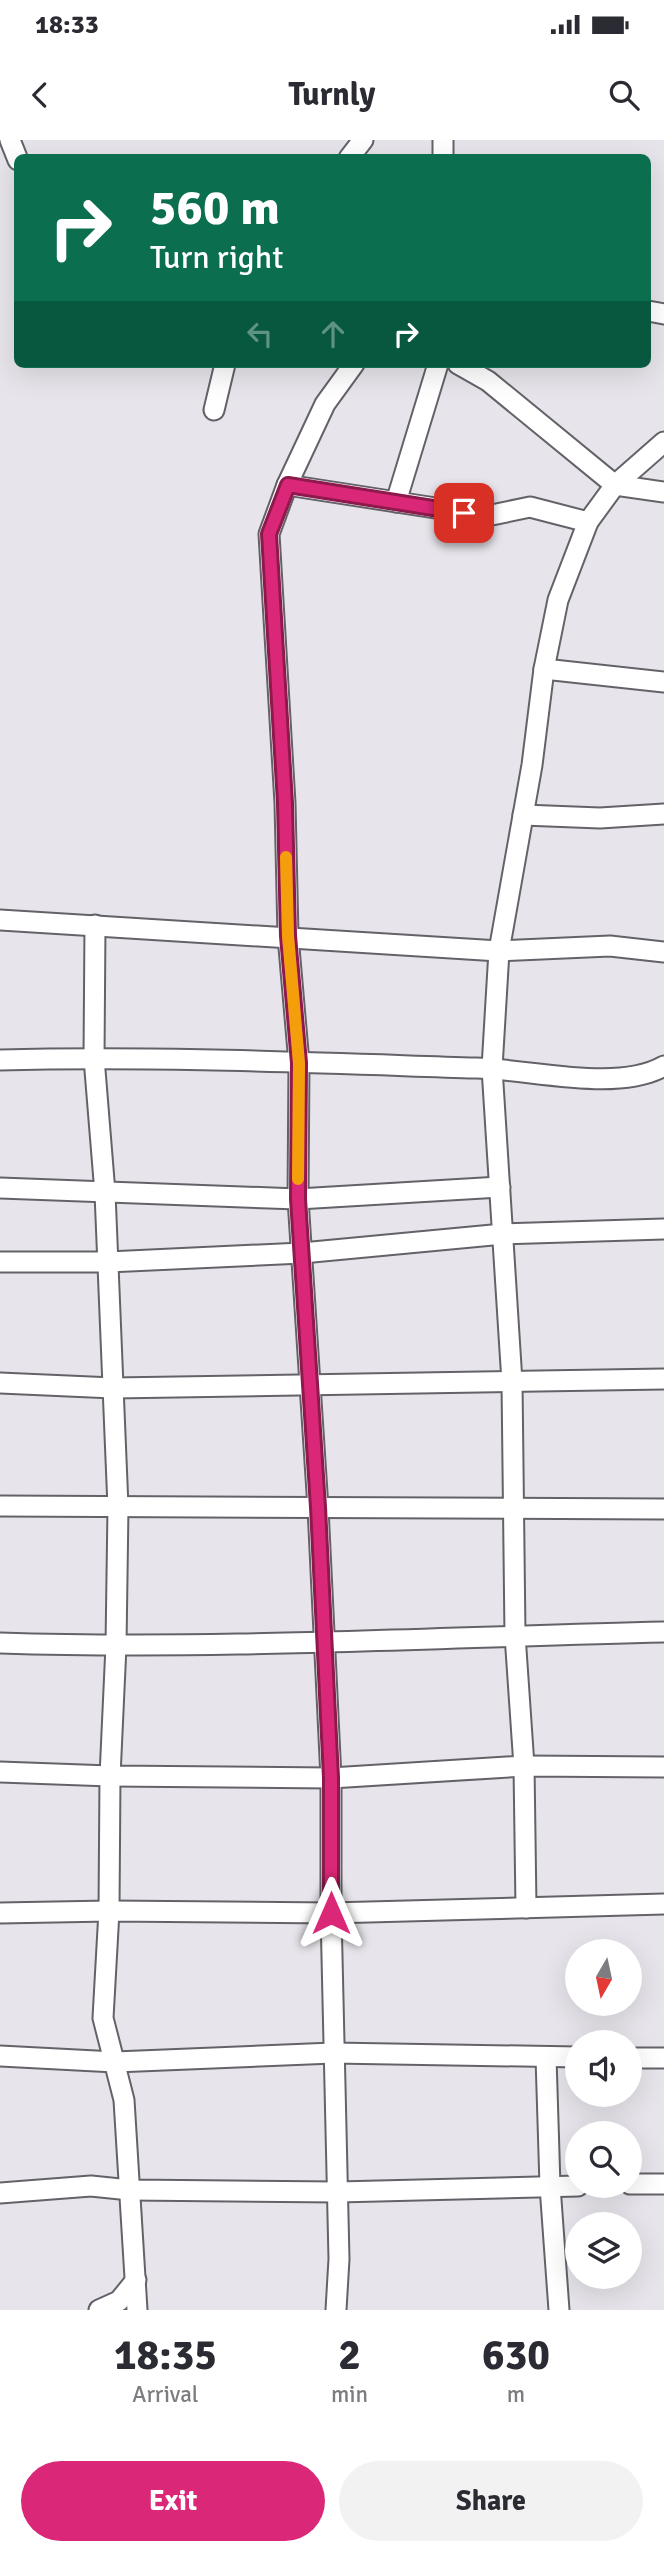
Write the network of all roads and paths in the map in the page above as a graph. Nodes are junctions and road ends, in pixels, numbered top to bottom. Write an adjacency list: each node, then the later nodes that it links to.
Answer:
1 (363, 140): 2 (street)
2 (352, 154)
3 (224, 368): 7 (street)
4 (351, 368): 9 (street)
5 (437, 368): 12 (street)
6 (465, 368): 10 (street)
7 (214, 410)
8 (664, 442): 10 (street)
9 (288, 485): 12 (street); 20 (street)
10 (615, 485): 11 (street); 13 (street)
11 (664, 492)
12 (396, 502): 13 (street)
13 (589, 522): 14 (street)
14 (544, 669): 15 (street); 17 (street)
15 (664, 682)
16 (664, 814): 17 (street)
17 (523, 815): 21 (street)
18 (0, 920): 19 (street)
19 (95, 925): 20 (street); 23 (street)
20 (288, 936): 21 (street); 25 (street)
21 (499, 951): 22 (street); 27 (street)
22 (664, 952)
23 (94, 1058): 24 (street); 25 (street); 30 (street)
24 (0, 1059)
25 (299, 1063): 27 (street); 31 (street)
26 (664, 1066): 27 (street)
27 (492, 1068): 28 (street)
28 (500, 1187): 31 (street); 33 (street)
29 (0, 1188): 30 (street)
30 (105, 1194): 31 (street); 36 (street)
31 (298, 1199): 34 (street)
32 (664, 1229): 33 (street)
33 (503, 1234): 34 (street); 38 (street)
34 (302, 1254): 36 (street); 40 (street)
35 (0, 1262): 36 (street)
36 (108, 1262): 41 (street)
37 (664, 1379): 38 (street)
38 (512, 1382): 40 (street); 45 (street)
39 (0, 1383): 41 (street)
40 (310, 1386): 41 (street); 44 (street)
41 (113, 1388): 43 (street)
42 (0, 1506): 43 (street)
43 (118, 1507): 44 (street); 51 (street)
44 (318, 1507): 45 (street); 50 (street)
45 (513, 1508): 46 (street); 48 (street)
46 (664, 1509)
47 (664, 1632): 48 (street)
48 (515, 1636): 50 (street); 52 (street)
49 (0, 1643): 51 (street)
50 (325, 1643): 51 (street); 56 (street)
51 (116, 1646): 55 (street)
52 (524, 1766): 53 (street); 56 (street); 58 (street)
53 (664, 1767)
54 (0, 1772): 55 (street)
55 (110, 1776): 56 (street); 59 (street)
56 (331, 1778): 61 (street)
57 (664, 1904): 58 (street)
58 (526, 1908): 61 (street)
59 (109, 1911): 60 (street); 61 (street); 68 (street)
60 (0, 1913)
61 (331, 1913): 62 (street)
62 (333, 2053): 64 (street); 68 (street); 74 (street)
63 (0, 2056): 68 (street)
64 (546, 2057): 65 (street); 71 (street)
65 (565, 2057)
66 (642, 2058): 67 (street)
67 (664, 2058)
68 (115, 2062): 73 (street)
69 (642, 2184): 70 (street)
70 (664, 2184)
71 (550, 2186): 72 (street); 74 (street); 80 (street)
72 (565, 2186)
73 (130, 2190): 74 (street); 75 (street); 76 (street)
74 (338, 2192): 79 (street)
75 (0, 2193)
76 (135, 2280): 77 (street); 78 (street)
77 (99, 2310)
78 (137, 2310)
79 (336, 2310)
80 (559, 2310)

